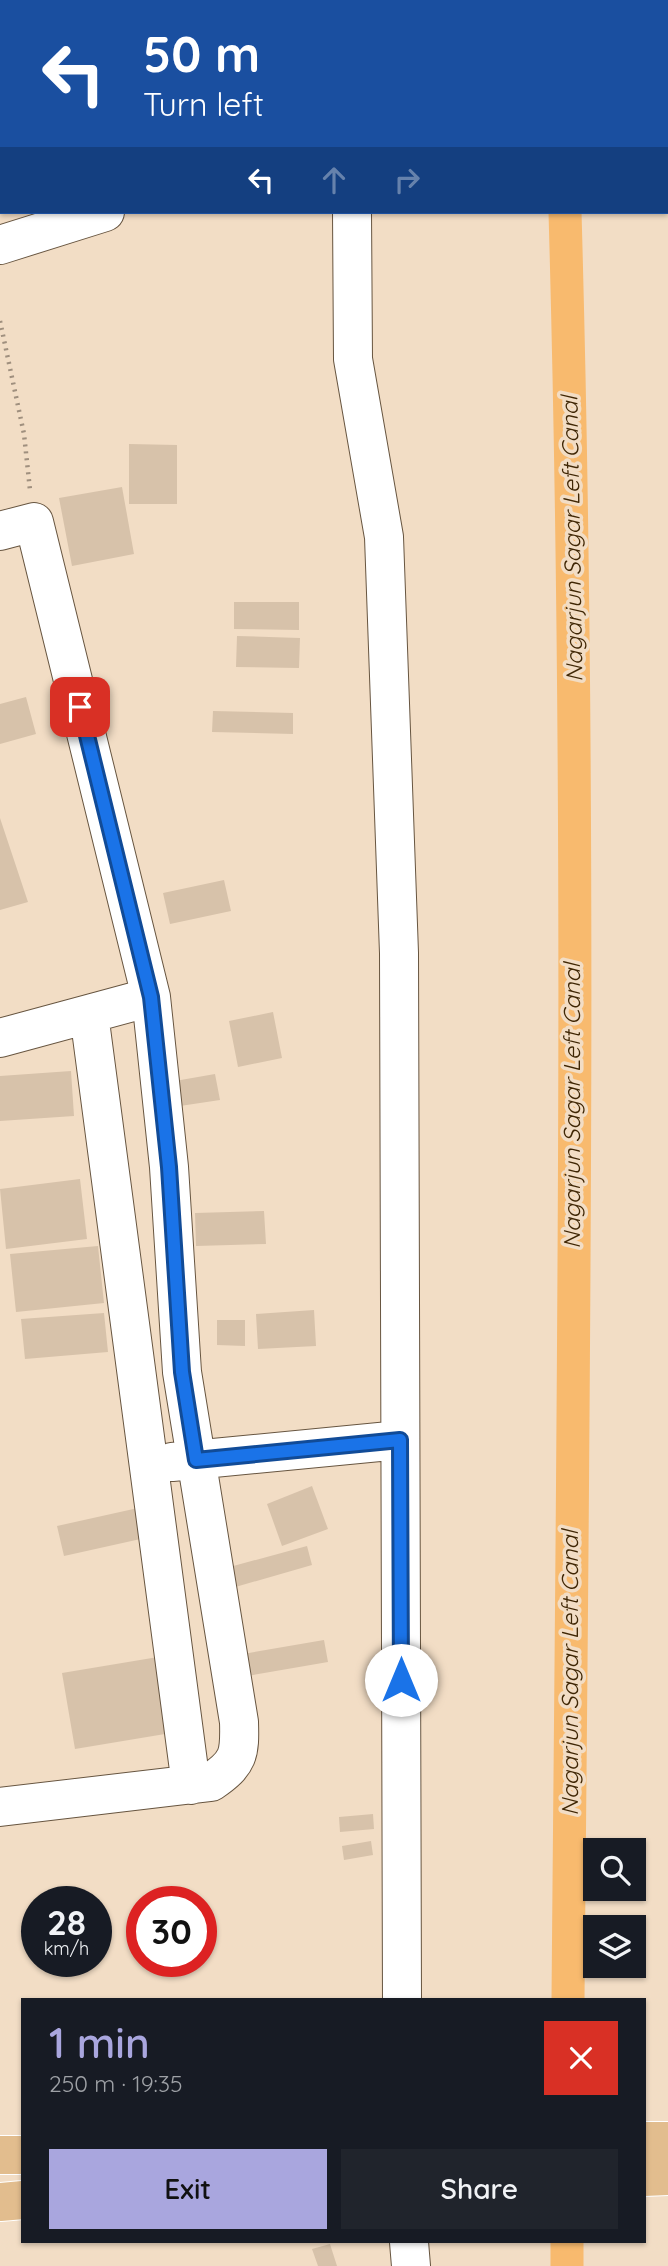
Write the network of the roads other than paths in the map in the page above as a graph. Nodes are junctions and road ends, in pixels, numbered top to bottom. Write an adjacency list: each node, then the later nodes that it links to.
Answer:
1 (98, 214): 3 (street)
2 (352, 214): 8 (street)
3 (0, 244)
4 (17, 527): 5 (street)
5 (151, 997): 6 (street); 9 (street)
6 (89, 1014): 7 (street); 10 (street)
7 (0, 1038)
8 (400, 1440): 9 (street); 13 (street)
9 (196, 1460): 10 (street); 11 (street)
10 (149, 1464): 11 (street)
11 (191, 1785): 12 (street)
12 (0, 1807)
13 (402, 1998)
14 (646, 2141): 15 (main road)
15 (668, 2141)
16 (0, 2155): 17 (main road)
17 (21, 2155)
18 (646, 2176): 19 (main road)
19 (668, 2176)
20 (21, 2200): 21 (main road)
21 (0, 2202)
22 (409, 2243): 23 (street)
23 (411, 2266)

